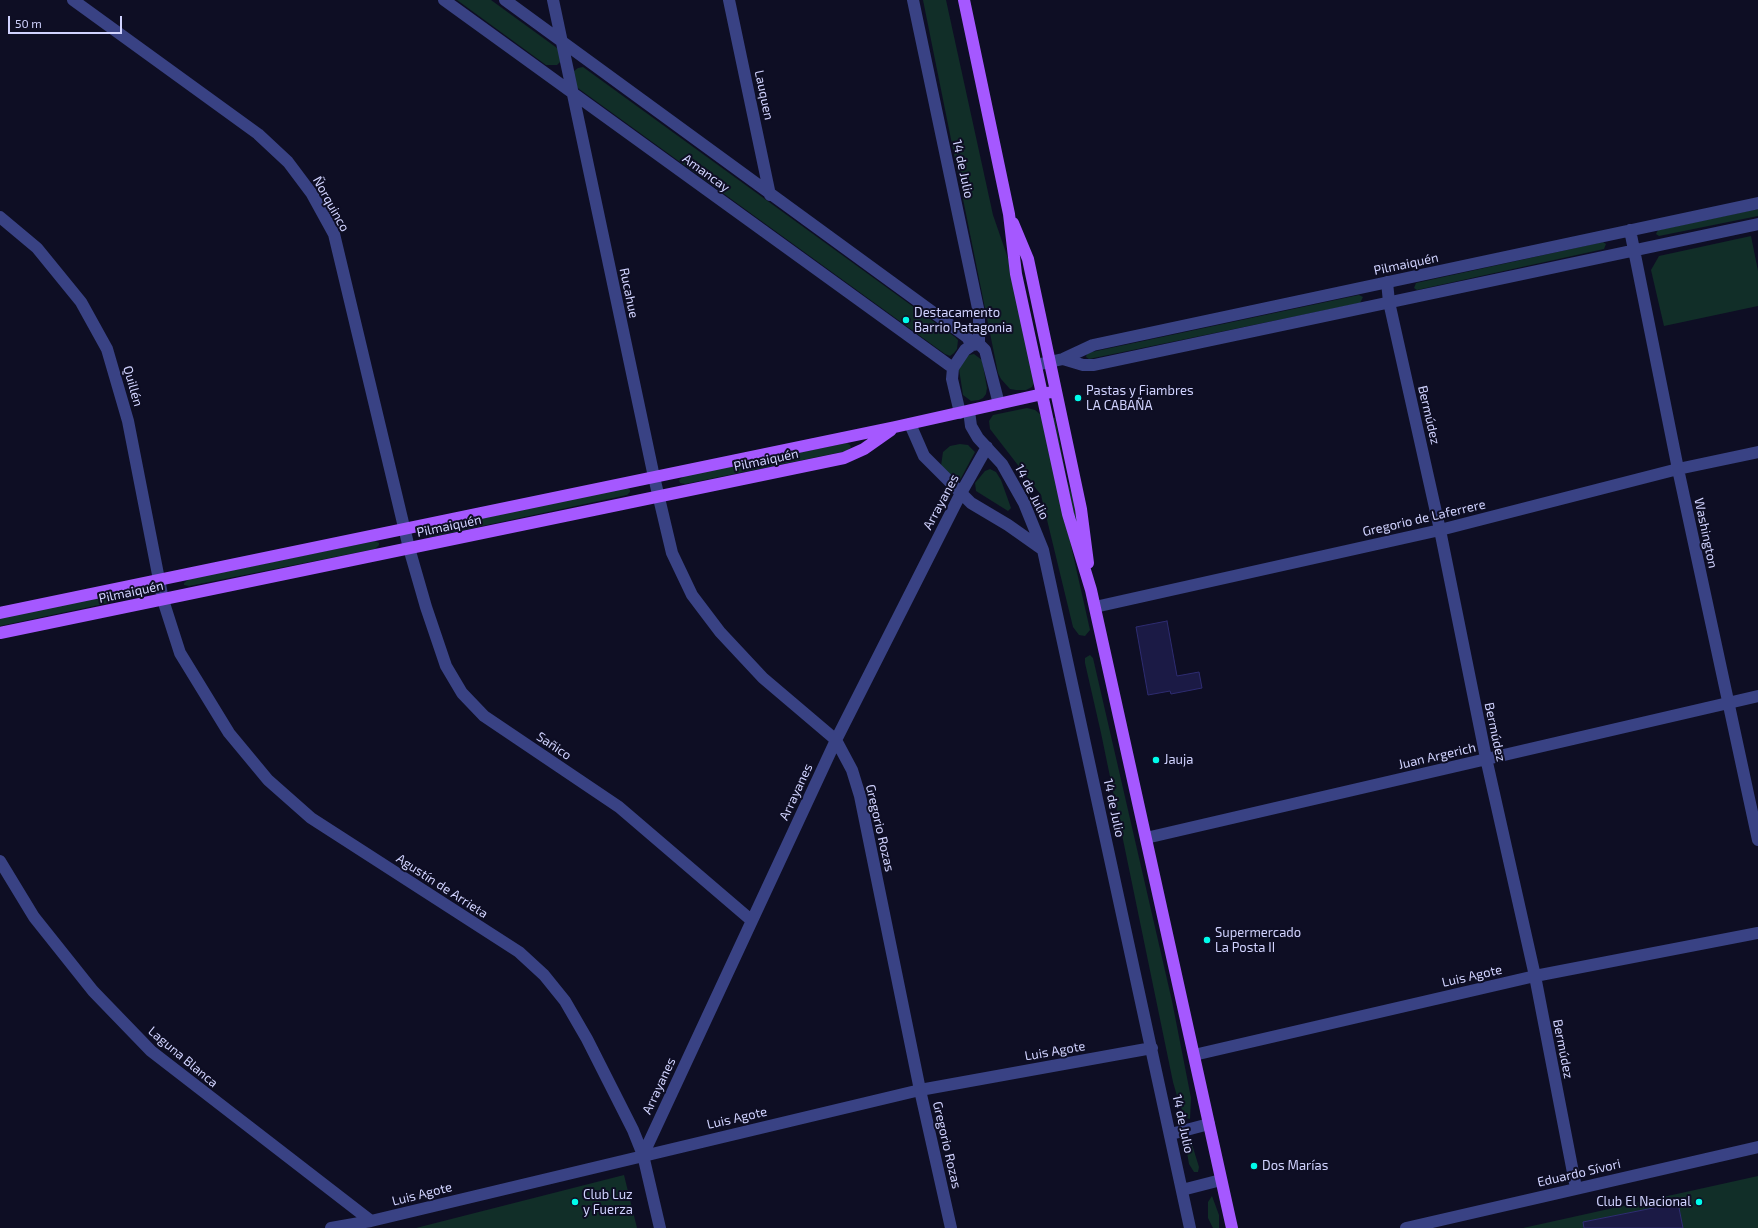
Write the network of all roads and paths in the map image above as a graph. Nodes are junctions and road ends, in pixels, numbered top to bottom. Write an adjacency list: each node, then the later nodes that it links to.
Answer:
1 (73, 0): 36 (street, Ñorquinco)
2 (444, 0): 9 (street, Amancay)
3 (505, 0): 8 (street, Amancay)
4 (553, 0): 8 (street, Rucahue)
5 (730, 0): 10 (street, Lauquen)
6 (913, 0): 19 (street, 14 de Julio)
7 (964, 0): 12 (main road, 14 de Julio)
8 (561, 40): 9 (street, Rucahue); 10 (street, Amancay)
9 (574, 94): 23 (street, Amancay); 33 (street, Rucahue)
10 (770, 195): 19 (street, Amancay)
11 (1758, 203): 15 (street, Pilmaiquén)
12 (1009, 214): 21 (main road, 14 de Julio); 22 (main road, 14 de Julio)
13 (0, 217): 40 (street, Quillén)
14 (1758, 224): 16 (street, Pilmaiquén)
15 (1630, 230): 16 (street, Washington); 17 (street, Pilmaiquén)
16 (1634, 250): 18 (street, Pilmaiquén); 32 (street, Washington)
17 (1387, 282): 18 (street, Bermúdez); 20 (street, Pilmaiquén)
18 (1390, 302): 20 (street, Pilmaiquén); 37 (street, Bermúdez)
19 (975, 345): 23 (street); 26 (street, Amancay)
20 (1064, 360): 21 (street, Pilmaiquén)
21 (1049, 362): 22 (street, Pilmaiquén); 24 (main road, 14 de Julio)
22 (1036, 365): 25 (main road, 14 de Julio)
23 (953, 368): 27 (street, 14 de Julio)
24 (1056, 391): 25 (main road, Pilmaiquén); 41 (main road, 14 de Julio)
25 (1042, 395): 26 (main road, Pilmaiquén); 41 (main road, 14 de Julio)
26 (999, 404): 27 (main road, Pilmaiquén)
27 (965, 412): 28 (main road, Pilmaiquén); 30 (street, 14 de Julio)
28 (910, 424): 29 (main road, Pilmaiquén); 34 (street)
29 (895, 427): 33 (main road, Pilmaiquén); 35 (main road, Pilmaiquén)
30 (987, 447): 34 (street, Arrayanes); 39 (street, 14 de Julio)
31 (1758, 452): 32 (street, Gregorio de Laferrere)
32 (1678, 469): 37 (street, Gregorio de Laferrere); 47 (street, Washington)
33 (654, 477): 35 (street, Rucahue); 36 (main road, Pilmaiquén)
34 (961, 493): 39 (street); 48 (street, Arrayanes)
35 (658, 496): 38 (main road, Pilmaiquén); 48 (street, Gregorio Rozas)
36 (405, 529): 38 (street, Ñorquinco); 40 (main road, Pilmaiquén)
37 (1440, 530): 43 (street, Gregorio de Laferrere); 49 (street, Bermúdez)
38 (409, 548): 42 (main road, Pilmaiquén); 53 (street, Sañico)
39 (1043, 550): 56 (street, 14 de Julio)
40 (158, 580): 42 (street, Quillén); 44 (main road, Pilmaiquén)
41 (1091, 590): 43 (main road, 14 de Julio)
42 (162, 600): 45 (main road, Pilmaiquén); 62 (street, Agustín de Arrieta)
43 (1095, 607): 50 (main road, 14 de Julio)
44 (0, 613)
45 (0, 633)
46 (1758, 696): 47 (street, Juan Argerich)
47 (1728, 703): 49 (street, Juan Argerich); 51 (street, Washington)
48 (836, 740): 53 (street, Arrayanes); 58 (street, Gregorio Rozas)
49 (1486, 758): 50 (street, Juan Argerich); 55 (street, Bermúdez)
50 (1146, 838): 57 (main road, 14 de Julio)
51 (1758, 840)
52 (0, 861): 66 (street, Laguna Blanca)
53 (751, 920): 62 (street, Arrayanes)
54 (1758, 933): 55 (street, Luis Agote)
55 (1535, 976): 57 (street, Luis Agote); 64 (street, Bermúdez)
56 (1152, 1048): 58 (street, Luis Agote); 60 (street, 14 de Julio)
57 (1194, 1055): 59 (main road, 14 de Julio)
58 (920, 1090): 62 (street, Luis Agote); 69 (street, Gregorio Rozas)
59 (1209, 1124): 60 (street); 63 (main road, 14 de Julio)
60 (1171, 1134): 65 (street, 14 de Julio)
61 (1758, 1147): 64 (street, Eduardo Sívori)
62 (643, 1155): 66 (street, Luis Agote); 68 (street, Agustín de Arrieta)
63 (1221, 1180): 65 (street); 71 (main road, 14 de Julio)
64 (1576, 1188): 72 (street, Eduardo Sívori)
65 (1182, 1190): 70 (street, 14 de Julio)
66 (371, 1221): 67 (street, Luis Agote)
67 (332, 1228)
68 (660, 1228)
69 (951, 1228)
70 (1190, 1228)
71 (1232, 1228)
72 (1406, 1228)

